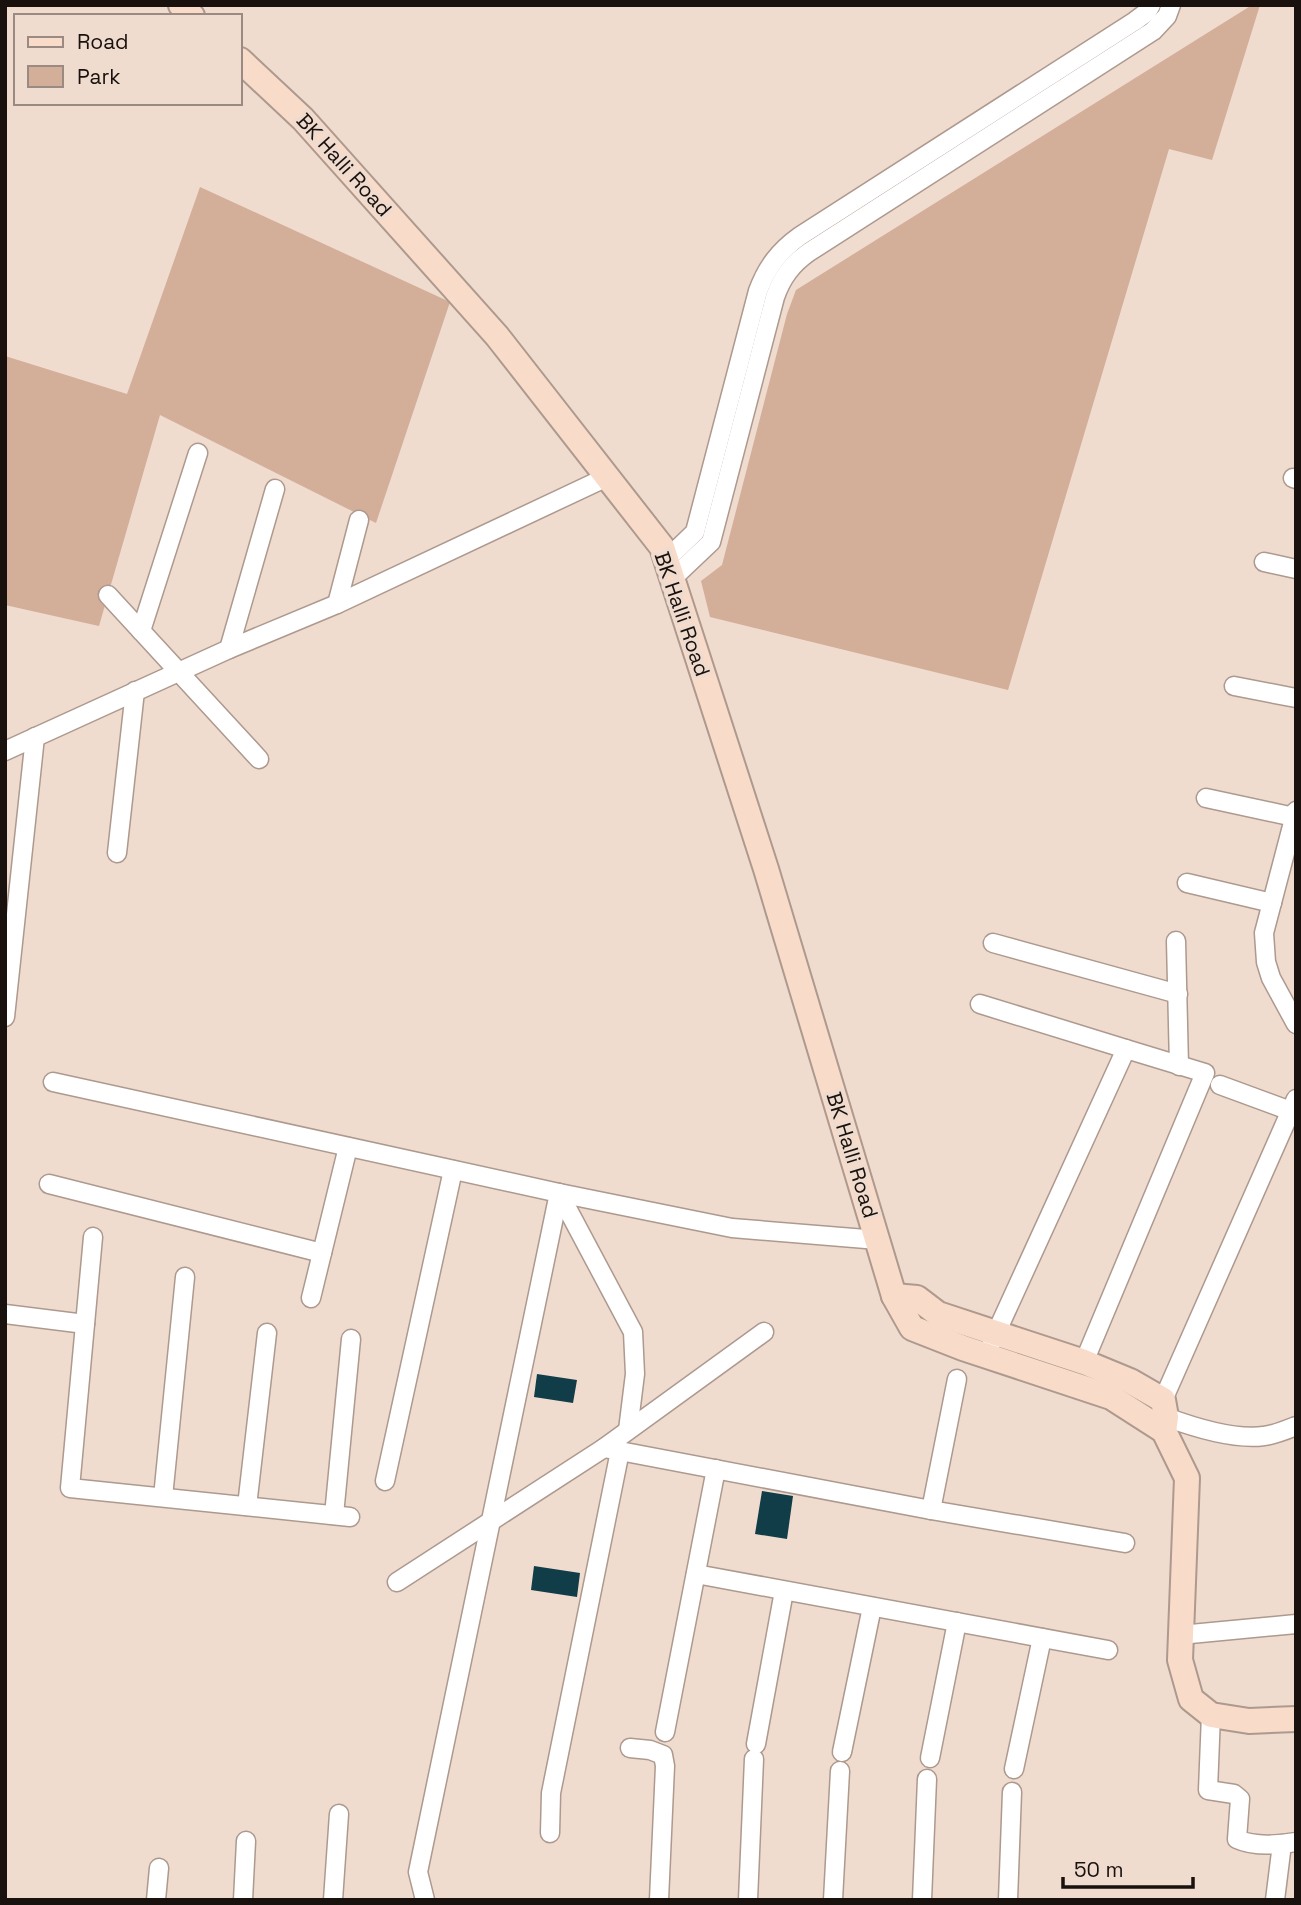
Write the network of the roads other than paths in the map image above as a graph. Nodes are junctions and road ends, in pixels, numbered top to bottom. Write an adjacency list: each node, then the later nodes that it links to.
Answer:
1 (1151, 5): 9 (street)
2 (1171, 5): 9 (street)
3 (242, 62): 5 (main road, BK Halli Road)
4 (198, 453): 13 (street)
5 (607, 477): 9 (main road, BK Halli Road); 12 (street)
6 (275, 489): 14 (street)
7 (359, 520): 12 (street)
8 (1264, 562): 10 (street)
9 (669, 569): 43 (main road, BK Halli Road)
10 (1296, 569)
11 (108, 595): 13 (street)
12 (337, 604): 14 (street)
13 (141, 631): 15 (street)
14 (229, 649): 15 (street)
15 (178, 671): 17 (street); 21 (street)
16 (1234, 686): 18 (street)
17 (135, 691): 19 (street); 24 (street)
18 (1296, 698)
19 (35, 737): 20 (street); 31 (street)
20 (5, 751)
21 (259, 759)
22 (1206, 798): 23 (street)
23 (1295, 814): 26 (street)
24 (117, 853)
25 (1187, 883): 26 (street)
26 (1272, 903): 32 (street)
27 (1177, 941): 29 (street)
28 (993, 943): 29 (street)
29 (1178, 993): 34 (street)
30 (980, 1004): 33 (street)
31 (5, 1017)
32 (1296, 1024)
33 (1126, 1049): 34 (street); 52 (street)
34 (1179, 1066): 53 (street)
35 (53, 1082): 38 (street)
36 (1220, 1085): 37 (street)
37 (1294, 1107): 55 (street)
38 (348, 1147): 39 (street); 44 (street)
39 (453, 1170): 41 (street); 60 (street)
40 (49, 1184): 44 (street)
41 (559, 1193): 43 (street); 57 (street); 64 (street)
42 (93, 1237): 48 (street)
43 (878, 1240): 52 (main road, BK Halli Road)
44 (323, 1253): 46 (street)
45 (185, 1277): 61 (street)
46 (311, 1298)
47 (5, 1314): 48 (street)
48 (85, 1324): 61 (street)
49 (764, 1332): 57 (street)
50 (267, 1333): 62 (street)
51 (351, 1339): 62 (street)
52 (991, 1344): 53 (main road, BK Halli Road); 55 (main road, BK Halli Road)
53 (1084, 1362): 55 (main road, BK Halli Road)
54 (957, 1379): 63 (street)
55 (1164, 1416): 56 (street); 72 (main road)
56 (1296, 1426)
57 (628, 1430): 58 (street)
58 (612, 1449): 59 (street); 64 (street); 86 (street)
59 (716, 1469): 63 (street); 66 (street)
60 (385, 1481)
61 (163, 1497): 62 (street)
62 (247, 1506)
63 (932, 1510): 65 (street)
64 (492, 1520): 67 (street); 93 (street)
65 (1125, 1543)
66 (696, 1574): 68 (street); 77 (street)
67 (397, 1582)
68 (784, 1591): 69 (street); 95 (street)
69 (872, 1607): 70 (street); 79 (street)
70 (957, 1622): 73 (street); 80 (street)
71 (1296, 1624): 72 (street)
72 (1180, 1635): 75 (main road)
73 (1042, 1638): 74 (street); 81 (street)
74 (1108, 1650)
75 (1211, 1715): 76 (main road); 88 (street)
76 (1296, 1719)
77 (665, 1732)
78 (630, 1748): 94 (street)
79 (842, 1752)
80 (930, 1758)
81 (1014, 1769)
82 (839, 1771): 96 (street)
83 (927, 1779): 97 (street)
84 (1012, 1792): 98 (street)
85 (339, 1814): 92 (street)
86 (550, 1833)
87 (246, 1841): 91 (street)
88 (1289, 1843): 99 (street)
89 (159, 1868): 90 (street)
90 (156, 1900)
91 (243, 1900)
92 (333, 1900)
93 (425, 1900)
94 (659, 1900)
95 (748, 1900)
96 (833, 1900)
97 (922, 1900)
98 (1008, 1900)
99 (1275, 1900)

